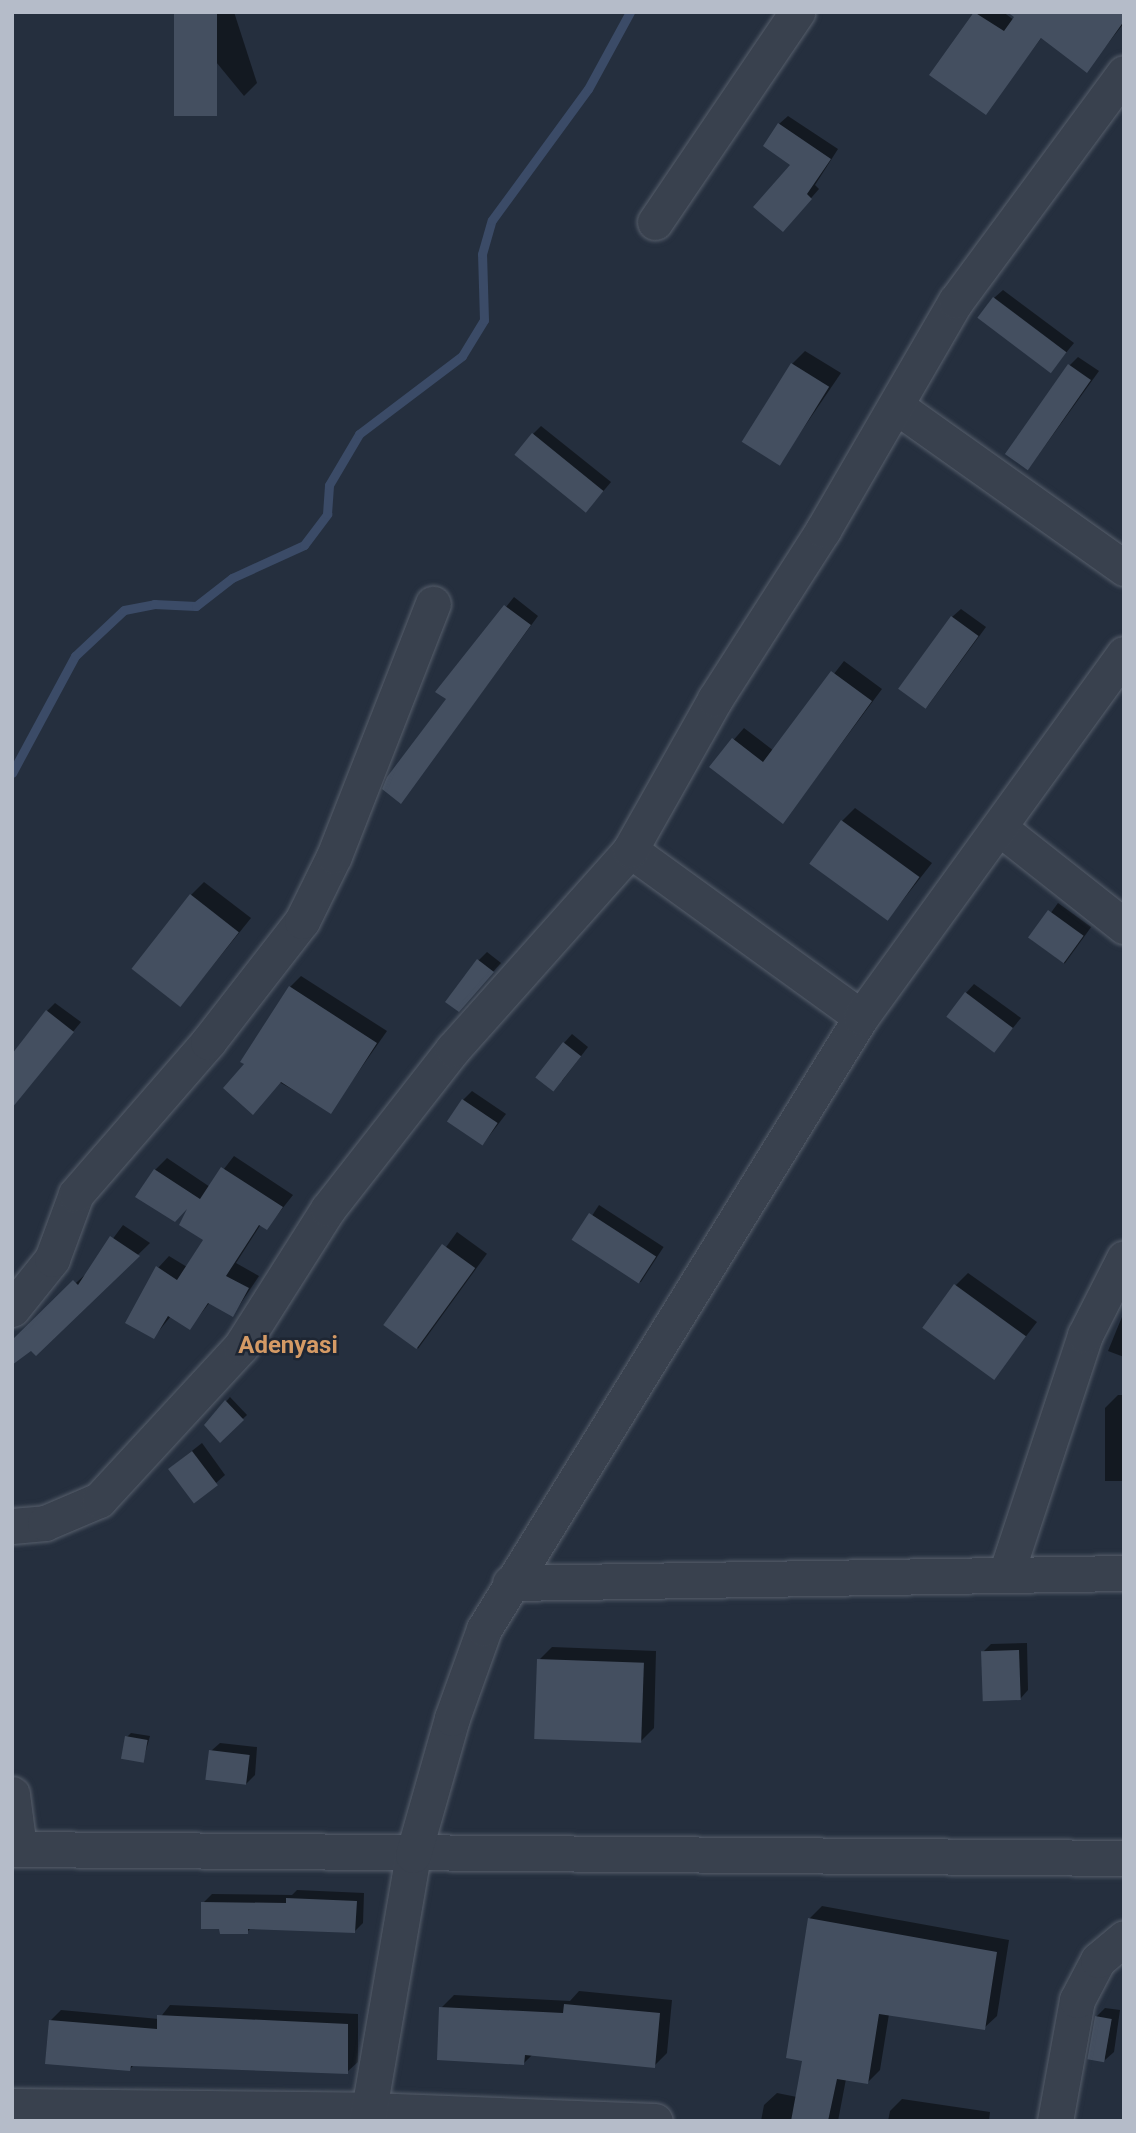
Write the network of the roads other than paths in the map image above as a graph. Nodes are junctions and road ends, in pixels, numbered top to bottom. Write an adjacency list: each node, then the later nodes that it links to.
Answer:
1 (797, 12): 3 (street)
2 (1124, 73): 4 (street)
3 (655, 222)
4 (896, 406): 5 (street); 9 (street)
5 (1124, 568)
6 (432, 604): 13 (street)
7 (1124, 654): 8 (street)
8 (1001, 829): 10 (street); 11 (street)
9 (630, 850): 11 (street); 14 (street)
10 (1124, 926)
11 (861, 1017): 17 (street)
12 (1124, 1258): 16 (street)
13 (12, 1310)
14 (12, 1526)
15 (1124, 1573): 16 (street)
16 (1006, 1574): 17 (street)
17 (510, 1583): 20 (street)
18 (12, 1794): 19 (street)
19 (15, 1848): 20 (street)
20 (413, 1855): 21 (street); 24 (street)
21 (1124, 1858)
22 (1124, 1938): 27 (street)
23 (12, 2106): 25 (street)
24 (368, 2115): 25 (street); 26 (street)
25 (155, 2116)
26 (655, 2121)
27 (1055, 2121)

